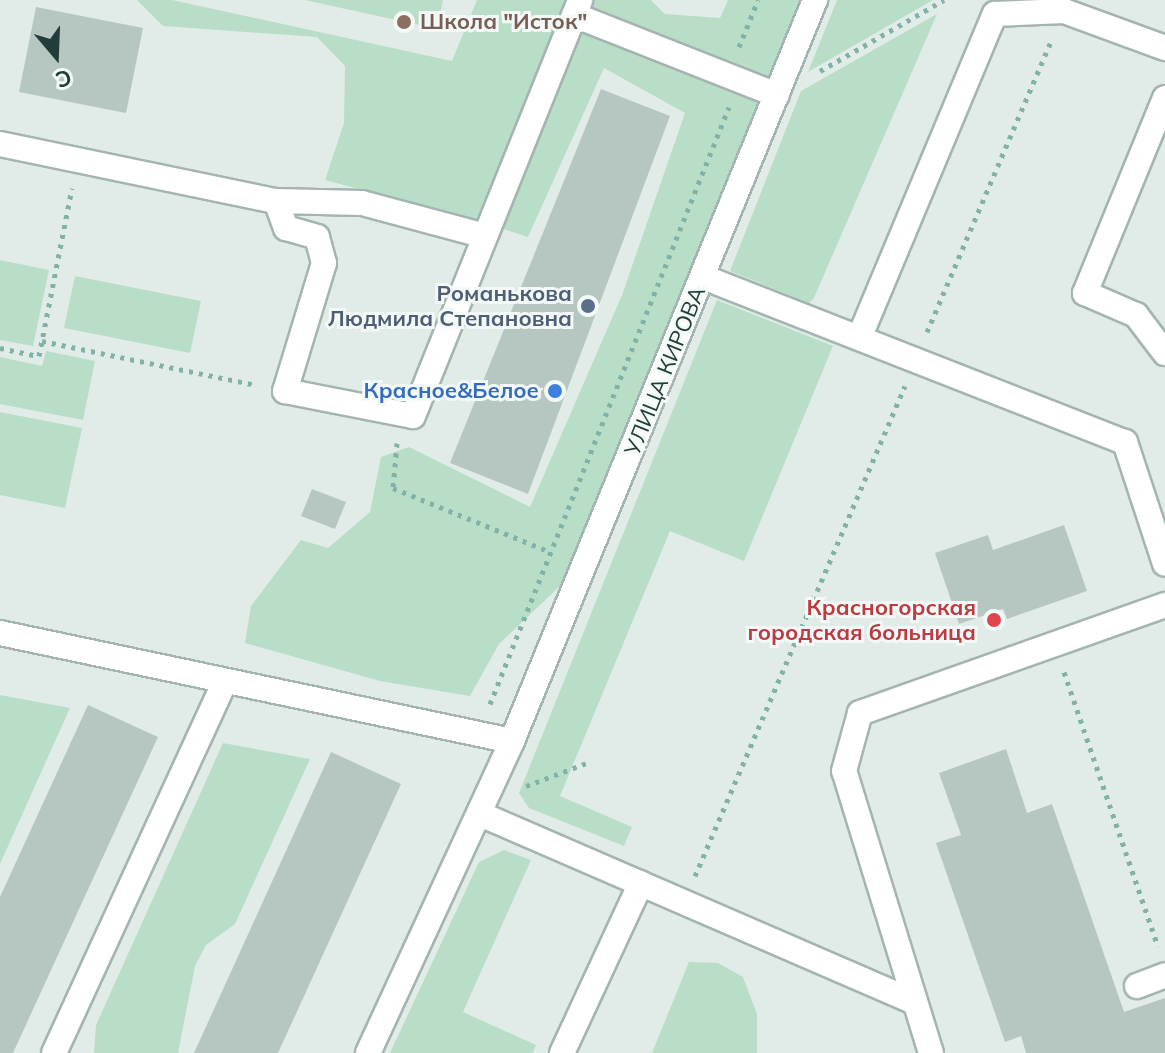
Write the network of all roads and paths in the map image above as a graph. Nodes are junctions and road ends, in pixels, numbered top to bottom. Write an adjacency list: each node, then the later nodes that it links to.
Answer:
1 (758, 0): 7 (path)
2 (815, 0): 8 (street, УЛИЦА КИРОВА)
3 (944, 0): 8 (path)
4 (577, 7): 7 (street); 13 (street)
5 (1064, 11): 6 (street); 15 (street); 19 (path)
6 (1165, 48)
7 (728, 75): 8 (street); 22 (path)
8 (777, 95): 14 (street, УЛИЦА КИРОВА)
9 (1165, 98): 18 (street)
10 (0, 144): 11 (street)
11 (78, 160): 12 (street); 16 (path)
12 (276, 201): 13 (street); 20 (street)
13 (485, 236): 21 (street)
14 (703, 277): 15 (street); 29 (street, УЛИЦА КИРОВА)
15 (860, 336): 19 (street)
16 (42, 341): 17 (path); 20 (path)
17 (0, 348)
18 (1165, 353)
19 (916, 358): 23 (street); 34 (path)
20 (285, 391): 21 (street)
21 (399, 414): 22 (path)
22 (551, 552): 28 (path)
23 (1165, 564)
24 (1165, 605): 26 (street)
25 (0, 633): 27 (street)
26 (1054, 644): 35 (path); 38 (street)
27 (225, 682): 29 (street); 39 (street)
28 (490, 704)
29 (512, 741): 32 (street, УЛИЦА КИРОВА)
30 (587, 763): 31 (path)
31 (514, 791)
32 (480, 814): 33 (street); 40 (street, УЛИЦА КИРОВА)
33 (641, 883): 34 (street); 41 (street)
34 (674, 898): 38 (street)
35 (1160, 951)
36 (1165, 975): 37 (street)
37 (1137, 986)
38 (913, 1001): 42 (street)
39 (54, 1053)
40 (368, 1053)
41 (562, 1053)
42 (931, 1053)

